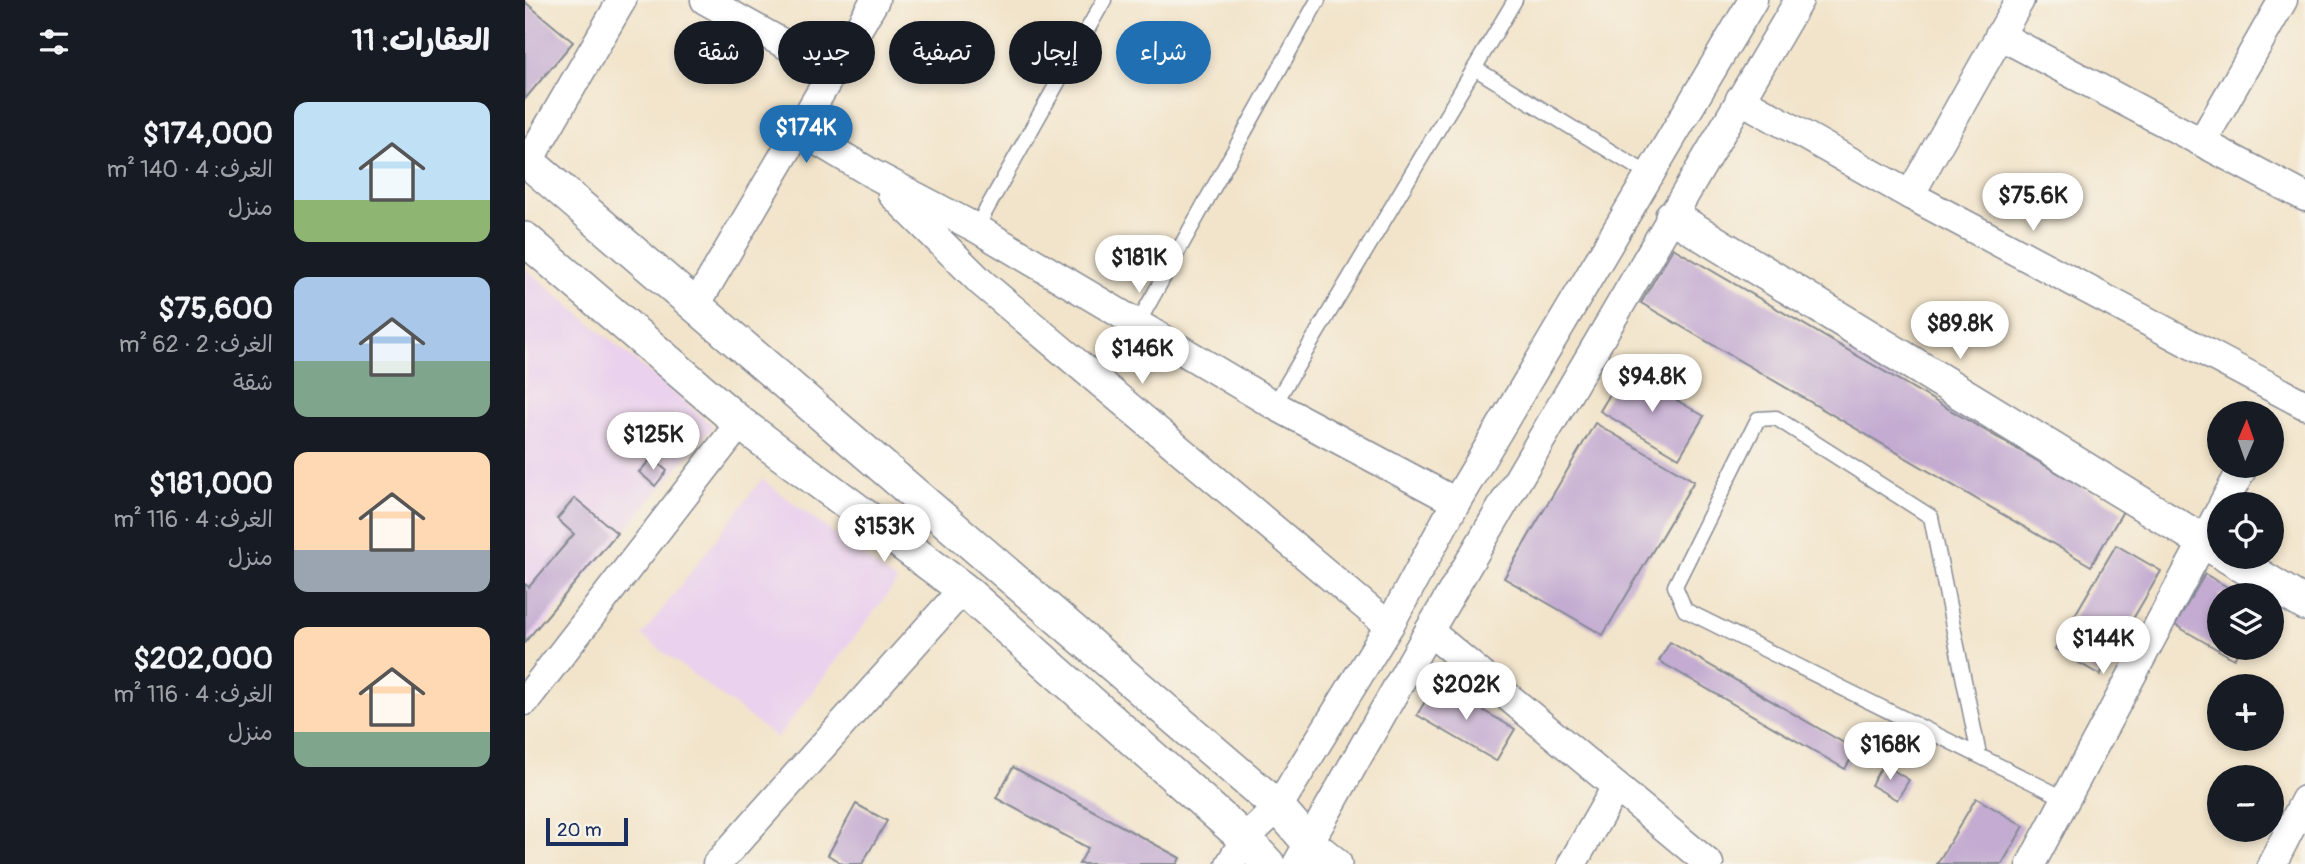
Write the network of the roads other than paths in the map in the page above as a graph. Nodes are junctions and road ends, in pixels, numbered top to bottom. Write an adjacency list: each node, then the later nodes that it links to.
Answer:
1 (622, 0): 19 (street)
2 (705, 0): 13 (street)
3 (875, 0): 11 (street)
4 (1104, 0): 25 (lane)
5 (1318, 0): 28 (lane)
6 (1515, 0): 14 (lane)
7 (1753, 0): 21 (street)
8 (1799, 0): 16 (street)
9 (2020, 0): 12 (street)
10 (2283, 0): 18 (street)
11 (863, 21)
12 (1999, 35): 18 (street); 22 (street)
13 (778, 40)
14 (1476, 69): 21 (lane); 30 (lane)
15 (826, 84): 17 (street)
16 (1740, 99): 22 (street); 24 (street)
17 (799, 130): 20 (street); 27 (street)
18 (2202, 142): 23 (street)
19 (526, 161): 27 (street)
20 (871, 173): 25 (street); 38 (street)
21 (1651, 176): 32 (street)
22 (1910, 195): 29 (street)
23 (2305, 197)
24 (1672, 216): 33 (street); 39 (street)
25 (976, 228): 28 (street)
26 (525, 239): 31 (street)
27 (696, 305): 45 (street)
28 (1139, 323): 30 (street)
29 (2286, 404)
30 (1273, 405): 32 (street)
31 (740, 423): 36 (street); 40 (street)
32 (1456, 502): 38 (street)
33 (2207, 544)
34 (2207, 565): 43 (street)
35 (2247, 569): 37 (street)
36 (963, 589): 46 (street); 48 (street)
37 (2305, 604)
38 (1389, 626): 45 (street)
39 (1429, 631): 42 (street); 47 (street)
40 (529, 689)
41 (1979, 755): 41 (lane); 43 (lane)
42 (1616, 787): 50 (street); 51 (street)
43 (2066, 799): 52 (street)
44 (2305, 800): 53 (street)
45 (1278, 807): 46 (street); 47 (street)
46 (1238, 852): 49 (street)
47 (1314, 857)
48 (717, 864)
49 (1268, 864)
50 (1572, 864)
51 (1709, 864)
52 (2031, 864)
53 (2272, 864)

